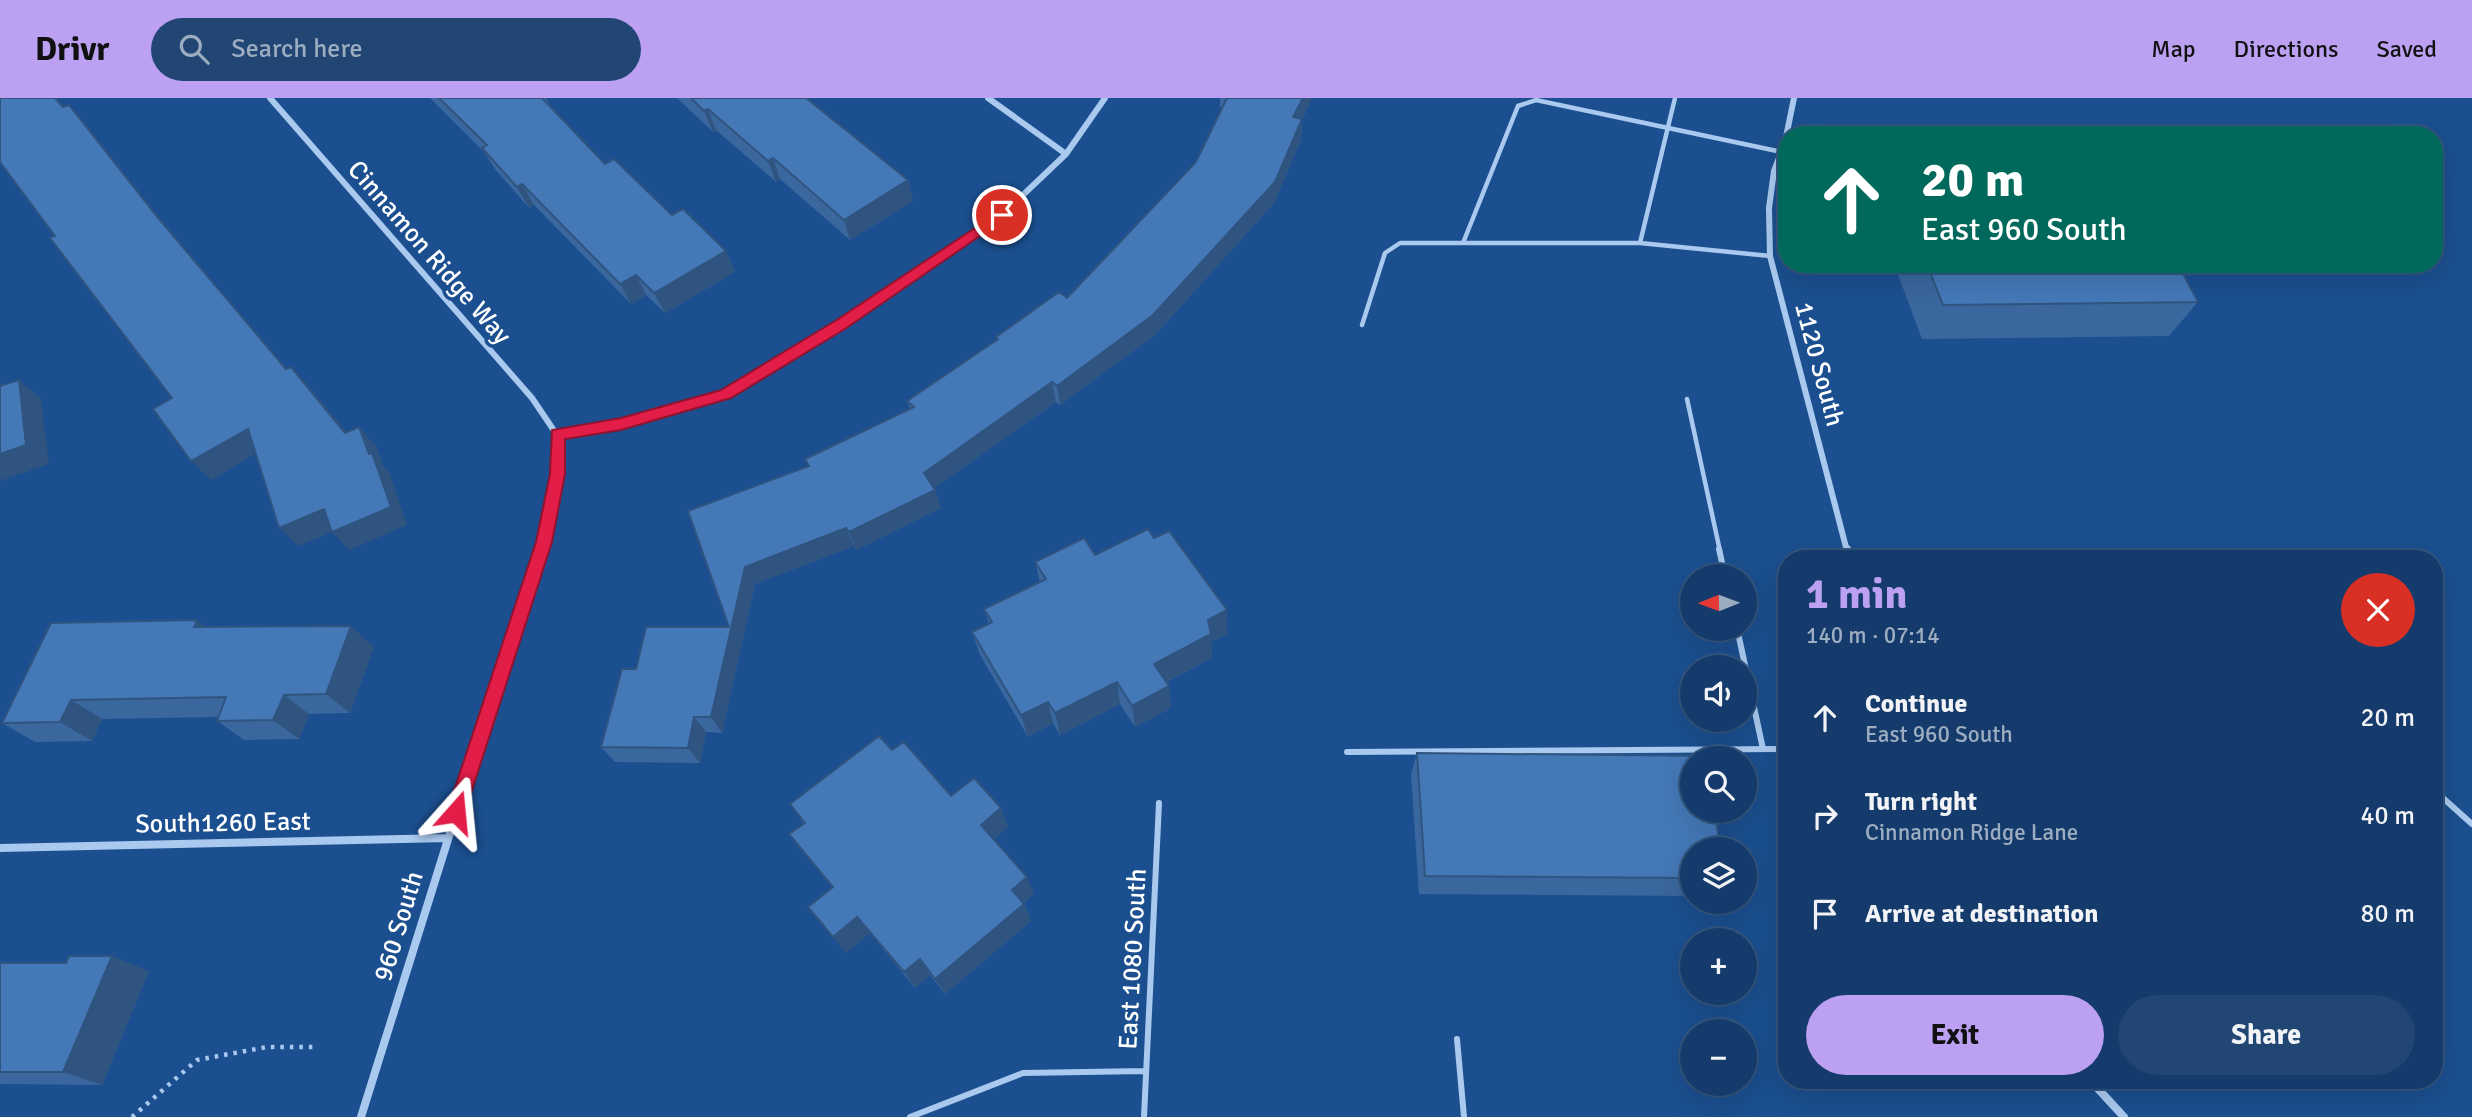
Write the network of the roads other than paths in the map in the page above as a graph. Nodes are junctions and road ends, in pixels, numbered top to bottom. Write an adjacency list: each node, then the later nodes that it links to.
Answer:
1 (270, 98): 16 (street, Cinnamon Ridge Way)
2 (988, 98): 9 (street)
3 (1105, 98): 9 (street)
4 (1675, 98): 7 (lane)
5 (1794, 98): 6 (street, 1120 South)
6 (1788, 126)
7 (1668, 128): 8 (lane); 11 (lane); 12 (lane)
8 (1778, 151)
9 (1066, 154): 16 (street)
10 (1778, 162): 13 (street, 1120 South)
11 (1463, 243): 12 (lane); 14 (lane)
12 (1640, 243): 13 (lane)
13 (1770, 256): 17 (street, 1120 South)
14 (1362, 325)
15 (1686, 400): 18 (lane)
16 (557, 435): 26 (street, 960 South)
17 (1847, 550)
18 (1722, 564)
19 (1740, 641): 21 (lane)
20 (1778, 749): 21 (lane)
21 (1763, 750): 22 (lane)
22 (1347, 752)
23 (2443, 798): 25 (lane)
24 (1159, 803): 29 (lane, East 1080 South)
25 (2472, 824)
26 (447, 838): 27 (street, South1260 East); 31 (street, 960 South)
27 (0, 848)
28 (1457, 1039): 34 (lane)
29 (1146, 1071): 32 (lane); 33 (lane, East 1080 South)
30 (2098, 1089): 35 (street)
31 (361, 1117)
32 (910, 1117)
33 (1144, 1117)
34 (1464, 1117)
35 (2124, 1117)

